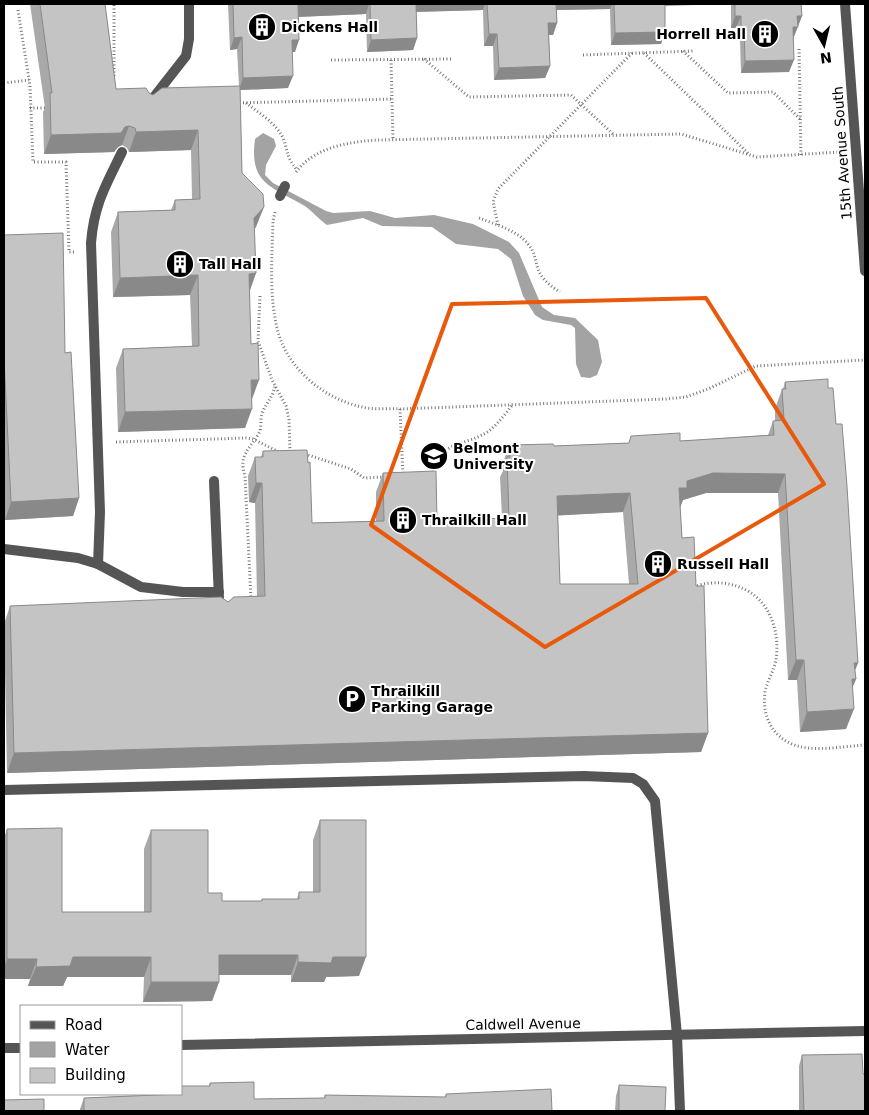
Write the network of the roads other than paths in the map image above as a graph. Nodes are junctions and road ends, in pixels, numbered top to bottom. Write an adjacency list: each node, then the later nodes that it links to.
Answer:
1 (188, 4): 3 (street)
2 (845, 4): 4 (street, 15th Avenue South)
3 (146, 108)
4 (861, 148): 8 (street, 15th Avenue South)
5 (122, 152): 11 (street)
6 (285, 186): 7 (street)
7 (280, 196)
8 (865, 271)
9 (214, 481): 12 (street)
10 (4, 549): 11 (street)
11 (98, 564): 12 (street)
12 (218, 592): 13 (street)
13 (219, 607)
14 (4, 790): 16 (street)
15 (865, 1031): 16 (street, Caldwell Avenue)
16 (677, 1035): 17 (street, Caldwell Avenue); 20 (street)
17 (182, 1044)
18 (4, 1048): 19 (street)
19 (20, 1048)
20 (680, 1111)

